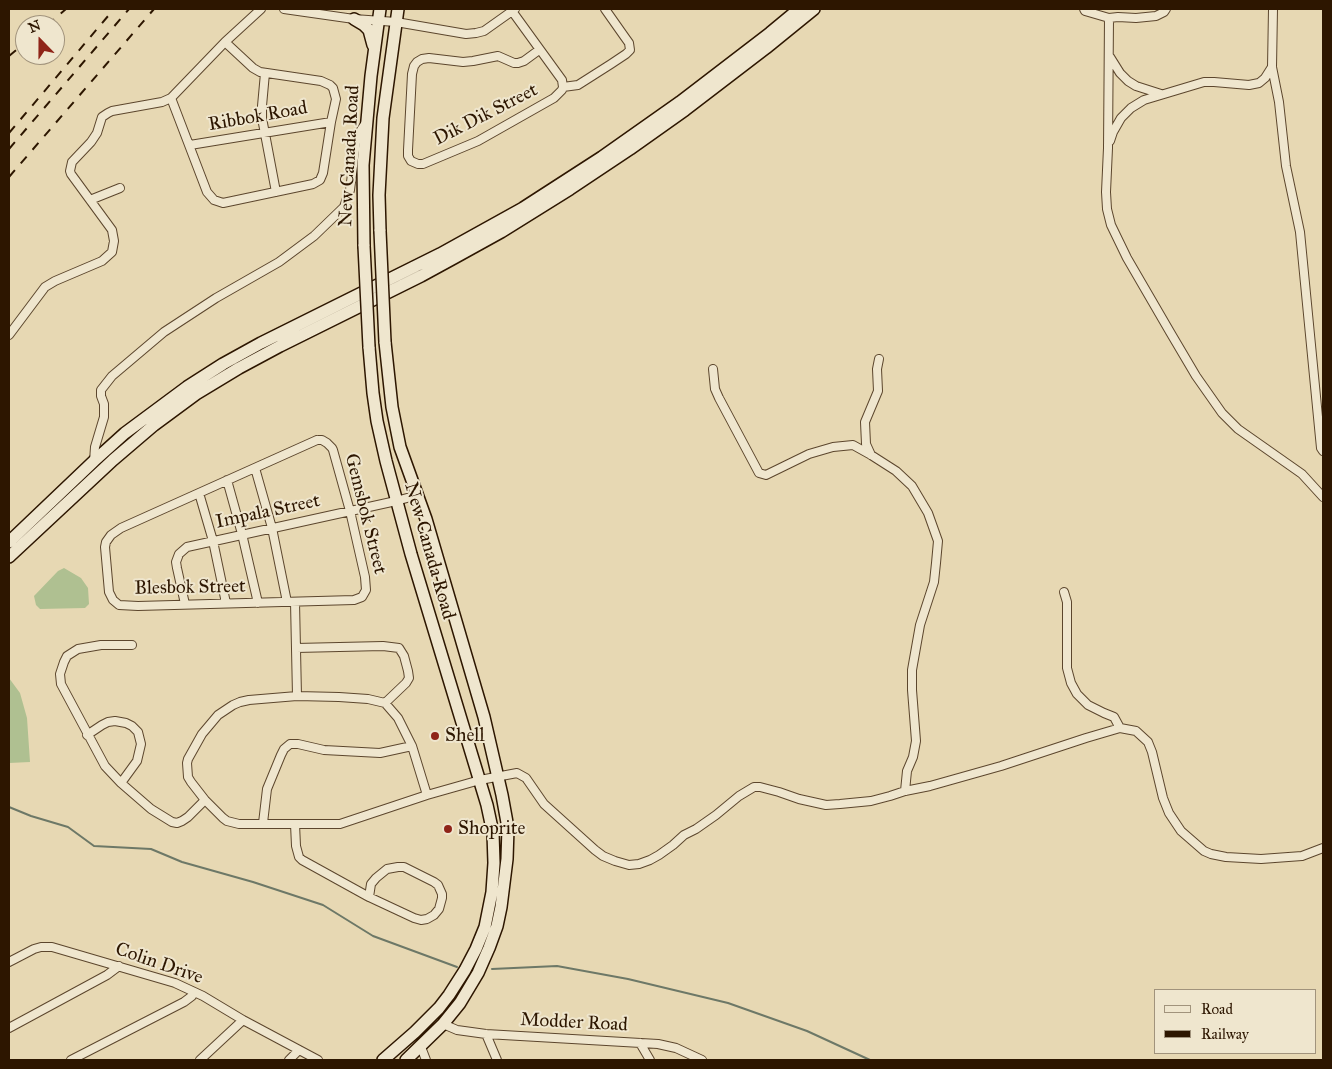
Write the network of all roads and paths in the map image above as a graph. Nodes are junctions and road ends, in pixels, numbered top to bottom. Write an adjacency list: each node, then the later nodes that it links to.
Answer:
1 (261, 9): 16 (street)
2 (284, 9): 13 (street)
3 (380, 9): 14 (main road, New Canada Road)
4 (398, 9): 15 (main road, New Canada Road)
5 (605, 9): 22 (street)
6 (799, 9): 39 (main road)
7 (814, 9): 51 (main road)
8 (1084, 9): 12 (street)
9 (1166, 9): 12 (street)
10 (1273, 9): 20 (street)
11 (513, 10): 15 (street); 17 (street)
12 (1109, 18): 18 (street)
13 (354, 19): 14 (street); 19 (main road)
14 (380, 21): 15 (street); 19 (main road, New Canada Road)
15 (396, 22): 43 (main road, New Canada Road, bridge)
16 (226, 42): 21 (street); 24 (street)
17 (539, 50): 22 (street, Dik Dik Street); 22 (street, Dik Dik Street)
18 (1109, 53): 23 (street); 29 (street)
19 (374, 54): 26 (main road, New Canada Road)
20 (1272, 67): 23 (street); 37 (street)
21 (265, 74): 25 (street); 27 (street)
22 (563, 86)
23 (1164, 94): 29 (street)
24 (171, 98): 28 (street); 32 (street)
25 (331, 122): 27 (street, Ribbok Road); 31 (street)
26 (366, 123): 39 (street); 45 (main road, New Canada Road, bridge)
27 (264, 132): 28 (street, Ribbok Road); 31 (street)
28 (190, 145): 31 (street)
29 (1108, 148): 44 (street)
30 (120, 188): 32 (street)
31 (276, 192)
32 (90, 200): 33 (street)
33 (9, 335)
34 (879, 359): 38 (street)
35 (713, 369): 38 (street)
36 (325, 441): 40 (street, Blesbok Street); 46 (street, Gemsbok Street)
37 (1323, 451)
38 (871, 455): 68 (street)
39 (94, 461): 50 (main road)
40 (255, 468): 41 (street, Blesbok Street); 47 (street)
41 (227, 480): 42 (street, Blesbok Street); 48 (street)
42 (199, 493): 49 (street); 56 (street, Blesbok Street)
43 (418, 495): 45 (street, Impala Street); 65 (main road, New Canada Road)
44 (1323, 497)
45 (396, 501): 46 (street, Impala Street); 66 (main road, New Canada Road)
46 (350, 511): 47 (street, Impala Street); 53 (street, Gemsbok Street)
47 (272, 528): 48 (street, Impala Street); 54 (street)
48 (242, 534): 49 (street, Impala Street); 55 (street)
49 (213, 541): 56 (street, Impala Street); 57 (street)
50 (9, 542)
51 (9, 557)
52 (1064, 592): 62 (street)
53 (362, 597): 54 (street, Blesbok Street)
54 (291, 602): 55 (street, Blesbok Street); 59 (street)
55 (258, 603): 57 (street, Blesbok Street)
56 (185, 604): 57 (street, Blesbok Street)
57 (226, 604)
58 (132, 645): 63 (street)
59 (296, 648): 60 (street); 61 (street)
60 (297, 696): 61 (street); 70 (street)
61 (385, 703): 64 (street)
62 (1120, 728): 68 (street); 73 (street)
63 (88, 735): 67 (street); 67 (street)
64 (412, 746): 69 (street); 71 (street)
65 (497, 777): 66 (street); 68 (street); 79 (main road, New Canada Road)
66 (480, 780): 69 (street); 89 (main road, New Canada Road)
67 (121, 783): 70 (street)
68 (905, 791)
69 (427, 795): 72 (street)
70 (205, 800): 71 (street)
71 (263, 823): 72 (street)
72 (296, 824): 74 (street)
73 (1323, 848)
74 (369, 897): 74 (street)
75 (9, 962): 76 (street, Colin Drive)
76 (119, 966): 77 (street, Colin Drive); 80 (street)
77 (194, 992): 78 (street, Colin Drive); 85 (street)
78 (242, 1020): 84 (street, Colin Drive); 86 (street)
79 (443, 1024): 81 (street, Modder Road); 83 (main road, New Canada Road)
80 (9, 1028)
81 (486, 1034): 82 (street, Modder Road); 92 (street)
82 (640, 1043): 93 (street); 94 (street, Modder Road)
83 (421, 1047): 90 (main road, New Canada Road); 91 (street)
84 (299, 1050): 87 (street); 88 (street, Colin Drive)
85 (71, 1060)
86 (200, 1060)
87 (289, 1060)
88 (318, 1060)
89 (383, 1060)
90 (406, 1060)
91 (426, 1060)
92 (497, 1060)
93 (650, 1060)
94 (702, 1060)

